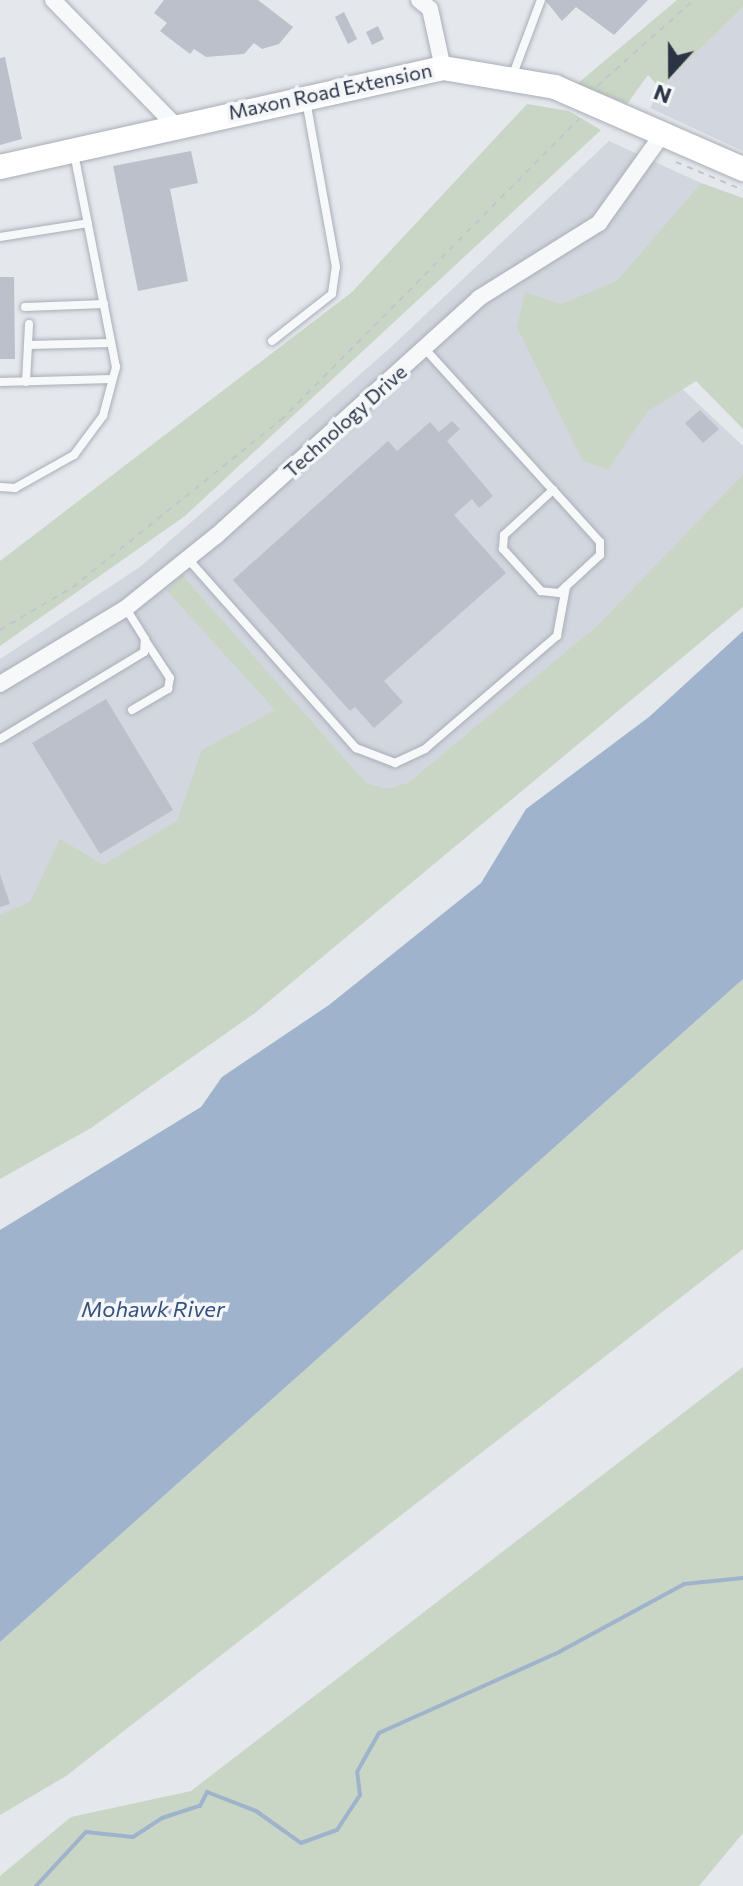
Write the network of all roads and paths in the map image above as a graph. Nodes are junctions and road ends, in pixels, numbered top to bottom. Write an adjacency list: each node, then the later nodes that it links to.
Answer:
1 (53, 0): 10 (street)
2 (419, 0): 5 (street)
3 (541, 0): 6 (lane)
4 (694, 0): 7 (path)
5 (443, 68): 6 (street, Maxon Road Extension); 8 (street, Maxon Road Extension)
6 (511, 78): 11 (street, Maxon Road Extension)
7 (593, 93)
8 (305, 97): 10 (street, Maxon Road Extension); 22 (lane)
9 (582, 116): 34 (path)
10 (174, 124): 12 (street, Maxon Road Extension)
11 (664, 132): 15 (street, Maxon Road Extension); 25 (street, Technology Drive)
12 (73, 149): 14 (street, Maxon Road Extension); 17 (lane)
13 (682, 165): 16 (path)
14 (0, 167)
15 (743, 169)
16 (743, 190)
17 (88, 223): 18 (lane); 19 (lane)
18 (0, 237)
19 (104, 304): 20 (lane); 23 (lane)
20 (25, 307)
21 (29, 324): 24 (lane)
22 (272, 341)
23 (111, 343): 24 (lane); 26 (lane)
24 (28, 345): 28 (lane)
25 (425, 349): 30 (lane); 31 (street, Technology Drive)
26 (112, 379): 28 (lane); 29 (lane)
27 (0, 382): 28 (lane)
28 (26, 382)
29 (0, 487)
30 (553, 490): 32 (lane); 32 (lane)
31 (188, 559): 32 (lane); 33 (street, Technology Drive)
32 (566, 587)
33 (126, 608): 35 (lane); 36 (street, Technology Drive)
34 (0, 630)
35 (145, 639): 37 (lane); 38 (lane)
36 (0, 684)
37 (132, 710)
38 (0, 739)

